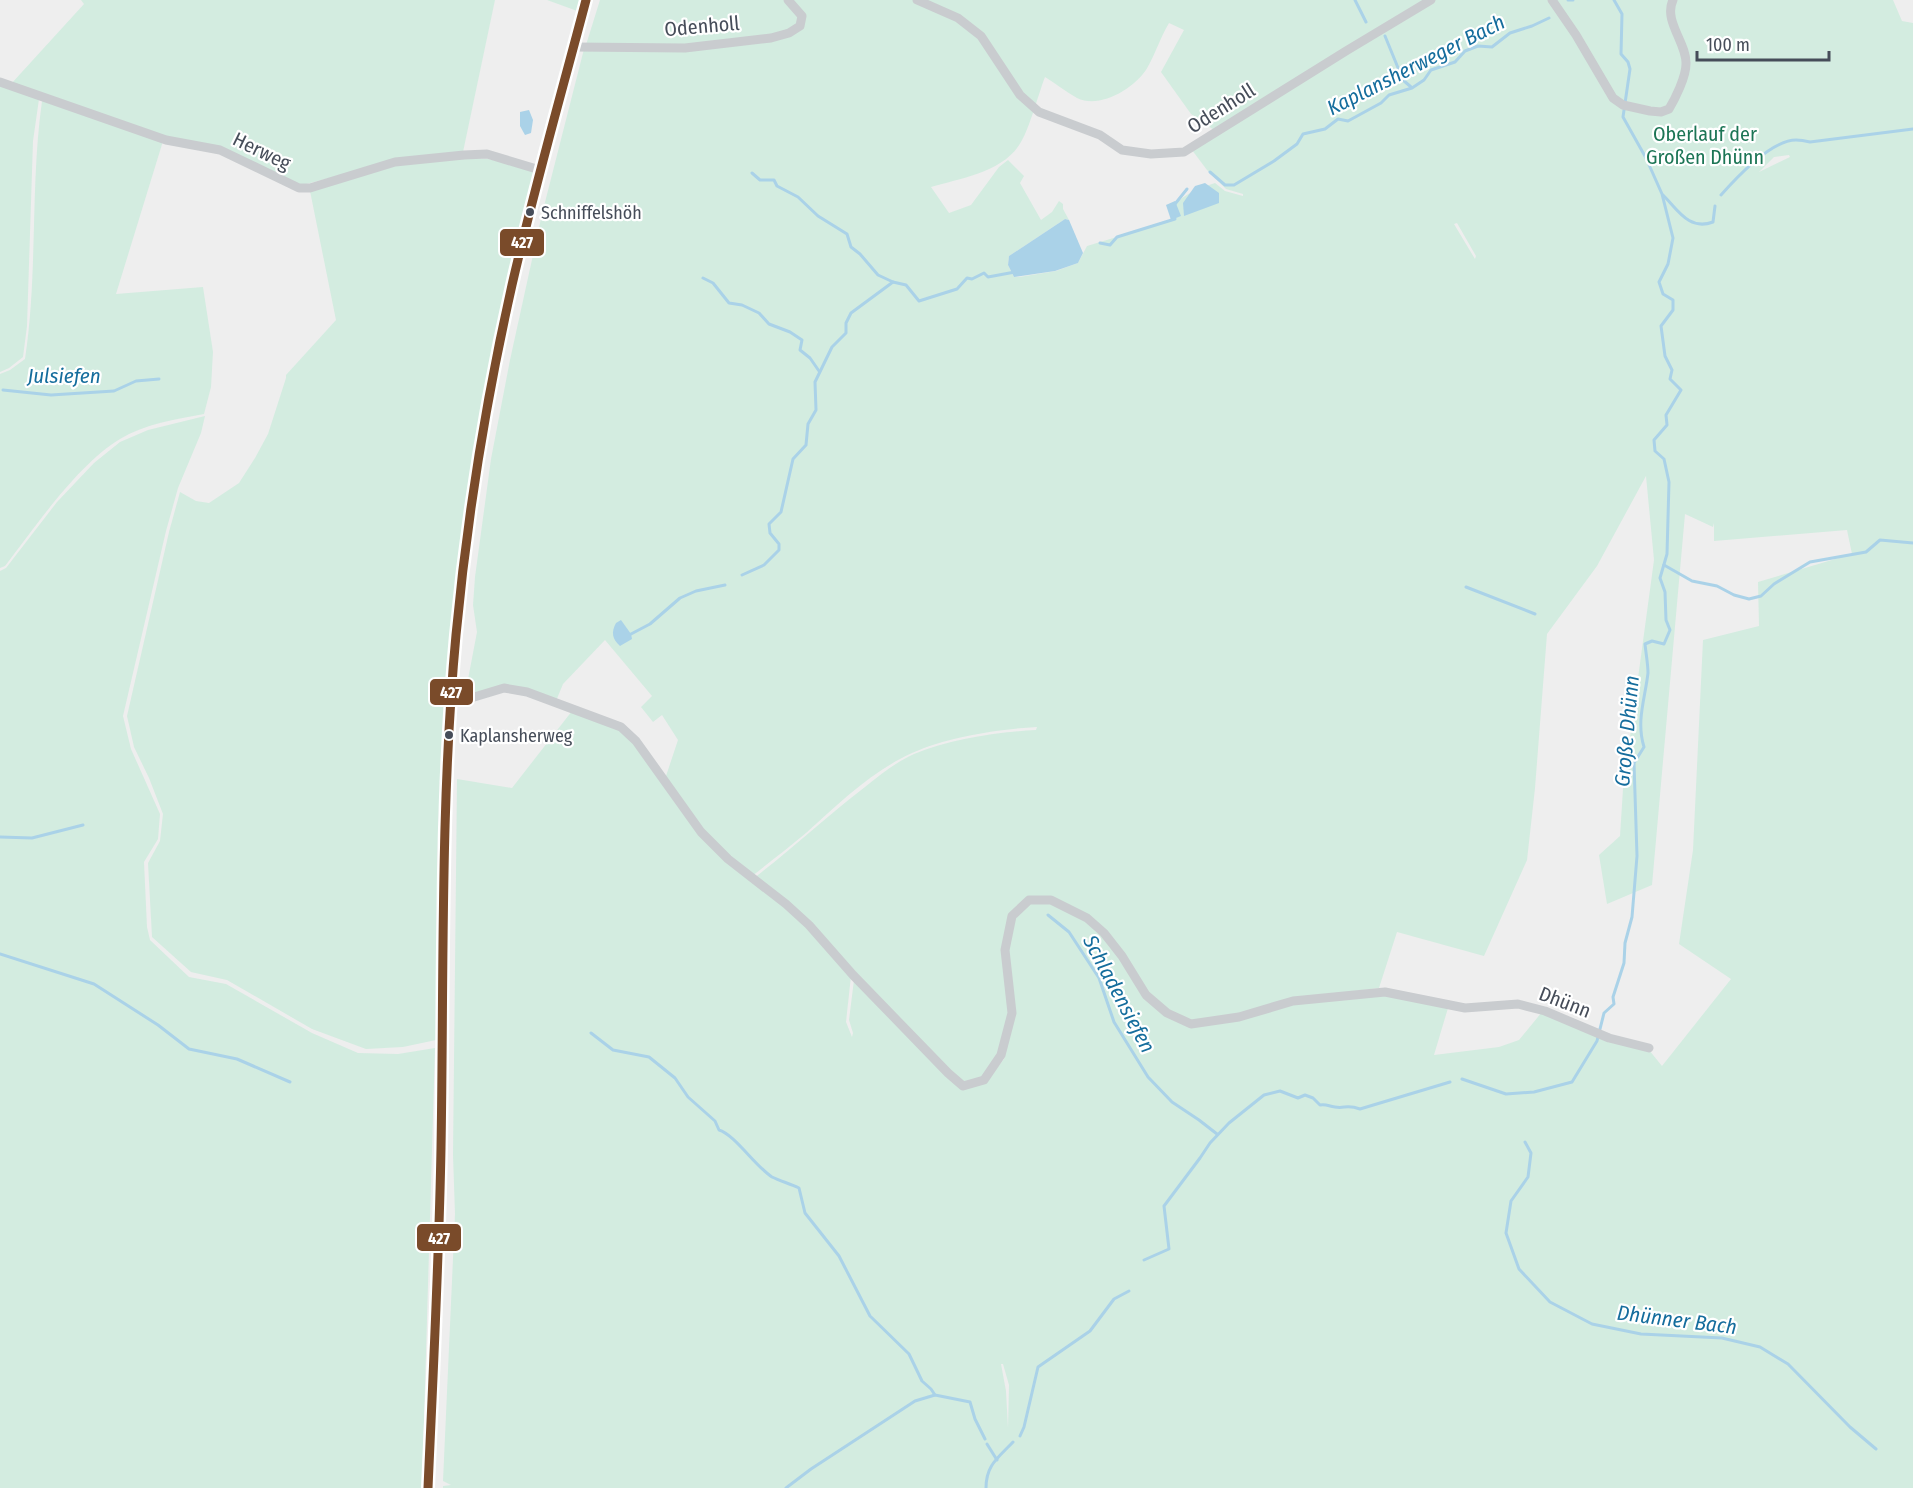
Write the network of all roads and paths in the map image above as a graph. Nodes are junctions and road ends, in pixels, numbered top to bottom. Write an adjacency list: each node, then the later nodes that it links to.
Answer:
1 (586, 0): 7 (main road)
2 (788, 0): 7 (street, Odenholl)
3 (917, 0): 4 (street, Odenholl)
4 (1431, 0)
5 (1552, 0): 6 (street)
6 (1673, 0)
7 (574, 47): 9 (main road)
8 (0, 82): 9 (street, Herweg)
9 (540, 170): 10 (main road)
10 (451, 702): 11 (street, Dhünn); 12 (main road)
11 (1649, 1048)
12 (428, 1488)

